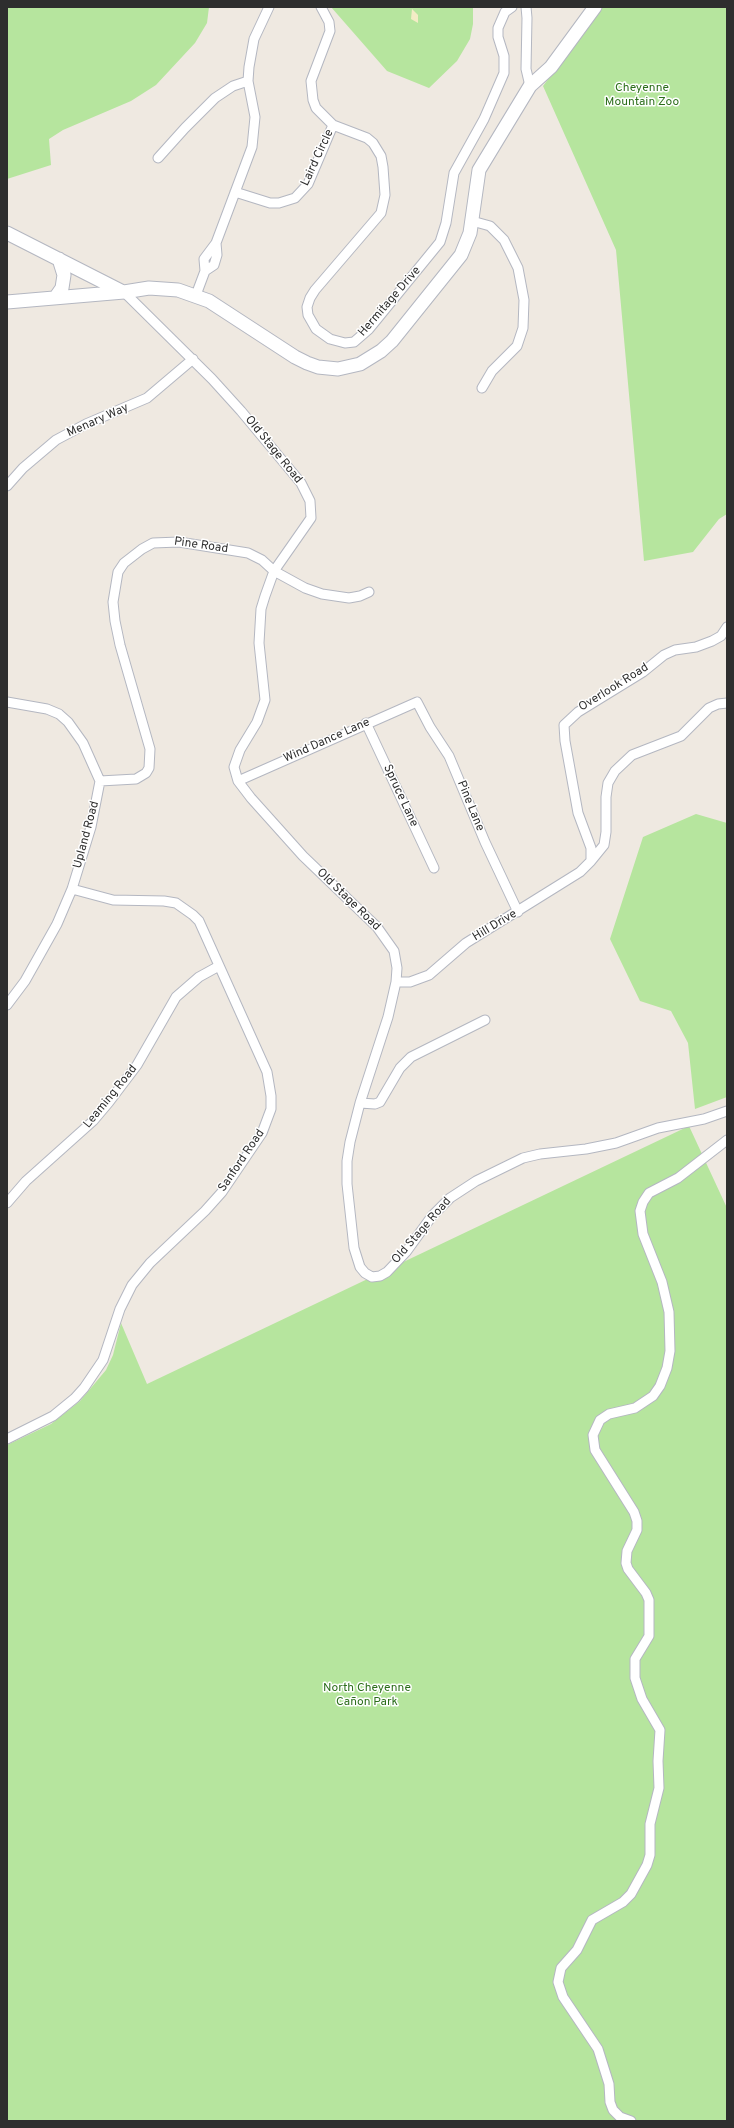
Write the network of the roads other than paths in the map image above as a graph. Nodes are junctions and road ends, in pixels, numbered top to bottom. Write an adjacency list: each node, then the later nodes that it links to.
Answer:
1 (269, 7): 6 (street)
2 (321, 7): 8 (street)
3 (512, 7): 8 (street, Hermitage Drive)
4 (526, 7): 7 (street)
5 (595, 7): 7 (street)
6 (248, 81): 9 (street); 10 (street)
7 (530, 86): 11 (street)
8 (333, 125): 10 (street, Laird Circle)
9 (158, 158)
10 (235, 192): 15 (street)
11 (472, 221): 15 (street); 19 (street)
12 (7, 233): 13 (street)
13 (59, 260): 14 (street); 16 (street)
14 (124, 292): 15 (street); 16 (street); 18 (street, Old Stage Road)
15 (196, 295)
16 (55, 298): 17 (street)
17 (7, 302)
18 (193, 359): 20 (street, Menary Way); 21 (street, Old Stage Road)
19 (482, 388)
20 (7, 486)
21 (274, 571): 22 (street, Pine Road); 28 (street, Pine Road); 29 (street, Old Stage Road)
22 (369, 592)
23 (727, 627): 30 (street, Overlook Road)
24 (7, 702): 28 (street)
25 (417, 702): 27 (street, Wind Dance Lane); 33 (street, Pine Lane)
26 (727, 702): 30 (street, Hill Drive)
27 (366, 723): 29 (street, Wind Dance Lane); 31 (street, Spruce Lane)
28 (100, 781): 32 (street, Upland Road)
29 (238, 781): 35 (street, Old Stage Road)
30 (591, 862): 33 (street, Hill Drive)
31 (434, 868)
32 (72, 889): 34 (street, Sanford Road); 36 (street, Upland Road)
33 (518, 912): 35 (street, Hill Drive)
34 (220, 966): 41 (street, Leaming Road); 42 (street, Sanford Road)
35 (396, 982): 38 (street, Old Stage Road)
36 (7, 1005)
37 (485, 1020): 38 (street)
38 (360, 1103): 39 (street, Old Stage Road)
39 (727, 1111)
40 (727, 1140): 43 (street)
41 (7, 1203)
42 (7, 1439)
43 (631, 2121)

